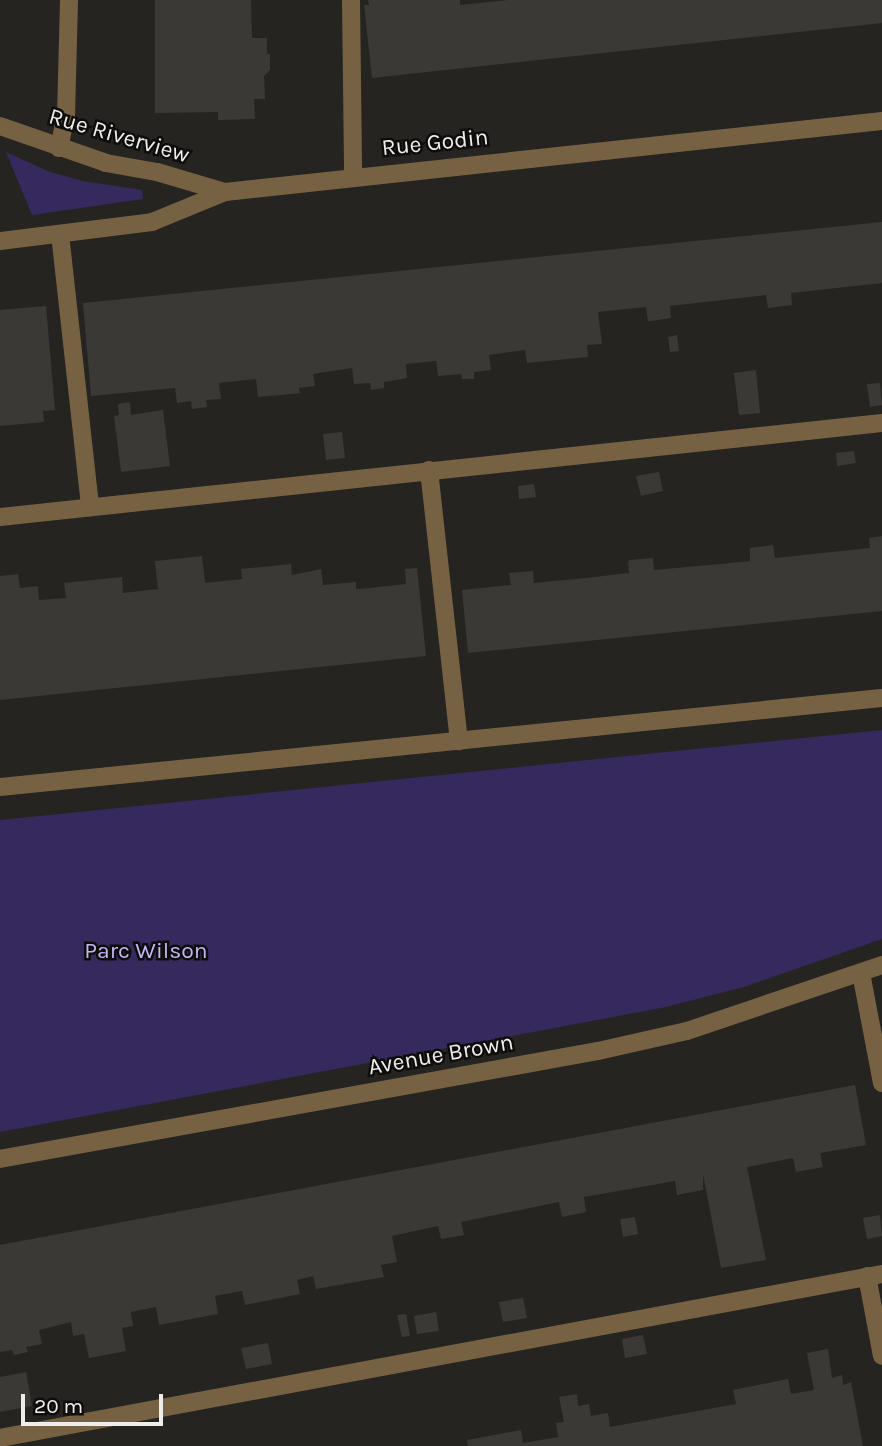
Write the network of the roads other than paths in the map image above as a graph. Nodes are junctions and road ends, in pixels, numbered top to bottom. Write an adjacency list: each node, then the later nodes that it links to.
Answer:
1 (69, 0): 5 (street)
2 (351, 0): 6 (street)
3 (882, 121): 6 (street, Rue Godin)
4 (0, 126): 5 (street, Rue Riverview)
5 (59, 148): 7 (street, Rue Riverview)
6 (353, 176): 7 (street, Rue Godin)
7 (225, 192): 8 (street, Rue Godin)
8 (60, 234): 9 (street, Rue Godin); 12 (street)
9 (0, 241)
10 (882, 423): 11 (street)
11 (429, 471): 12 (street); 15 (street)
12 (90, 507): 13 (street)
13 (0, 517)
14 (882, 698): 15 (street)
15 (458, 741): 16 (street)
16 (0, 787)
17 (882, 965): 18 (street, Avenue Brown)
18 (861, 973): 19 (street); 20 (street, Avenue Brown)
19 (882, 1083)
20 (0, 1159)
21 (874, 1275): 22 (street); 23 (street)
22 (882, 1356)
23 (0, 1438)

